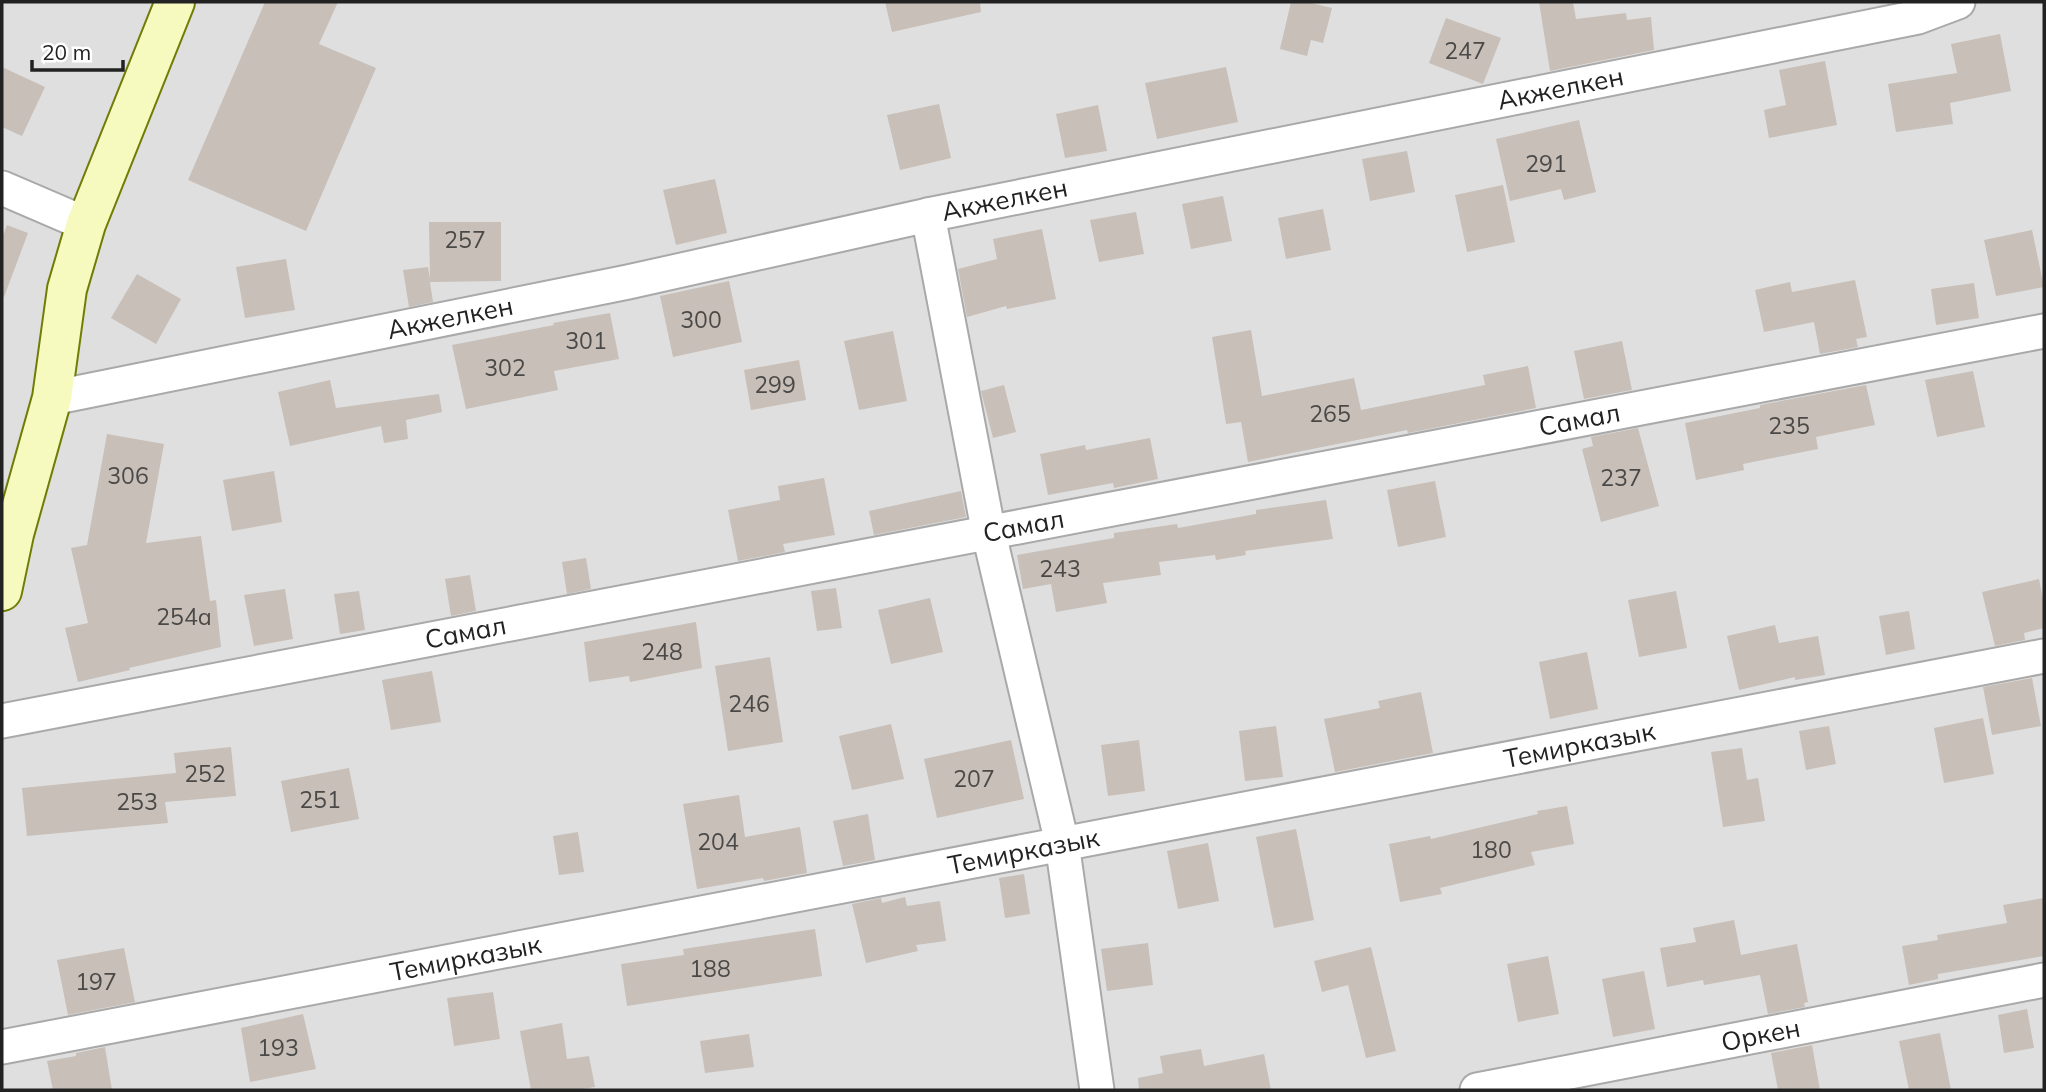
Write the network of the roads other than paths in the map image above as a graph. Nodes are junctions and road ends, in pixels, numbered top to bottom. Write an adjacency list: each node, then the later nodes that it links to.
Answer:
1 (175, 2): 5 (street)
2 (1958, 2): 4 (street, Акжелкен)
3 (2, 188): 5 (street)
4 (928, 215): 7 (street, Акжелкен); 9 (street)
5 (86, 224): 7 (street)
6 (2044, 331): 9 (street, Самал)
7 (52, 398): 8 (street)
8 (8, 531): 10 (street)
9 (989, 534): 12 (street, Самал); 13 (street)
10 (2, 591)
11 (2044, 656): 13 (street, Темирказык)
12 (2, 722)
13 (1062, 844): 15 (street, Темирказык); 16 (street)
14 (2044, 980): 17 (street, Оркен)
15 (2, 1047)
16 (1097, 1090)
17 (1477, 1090)

